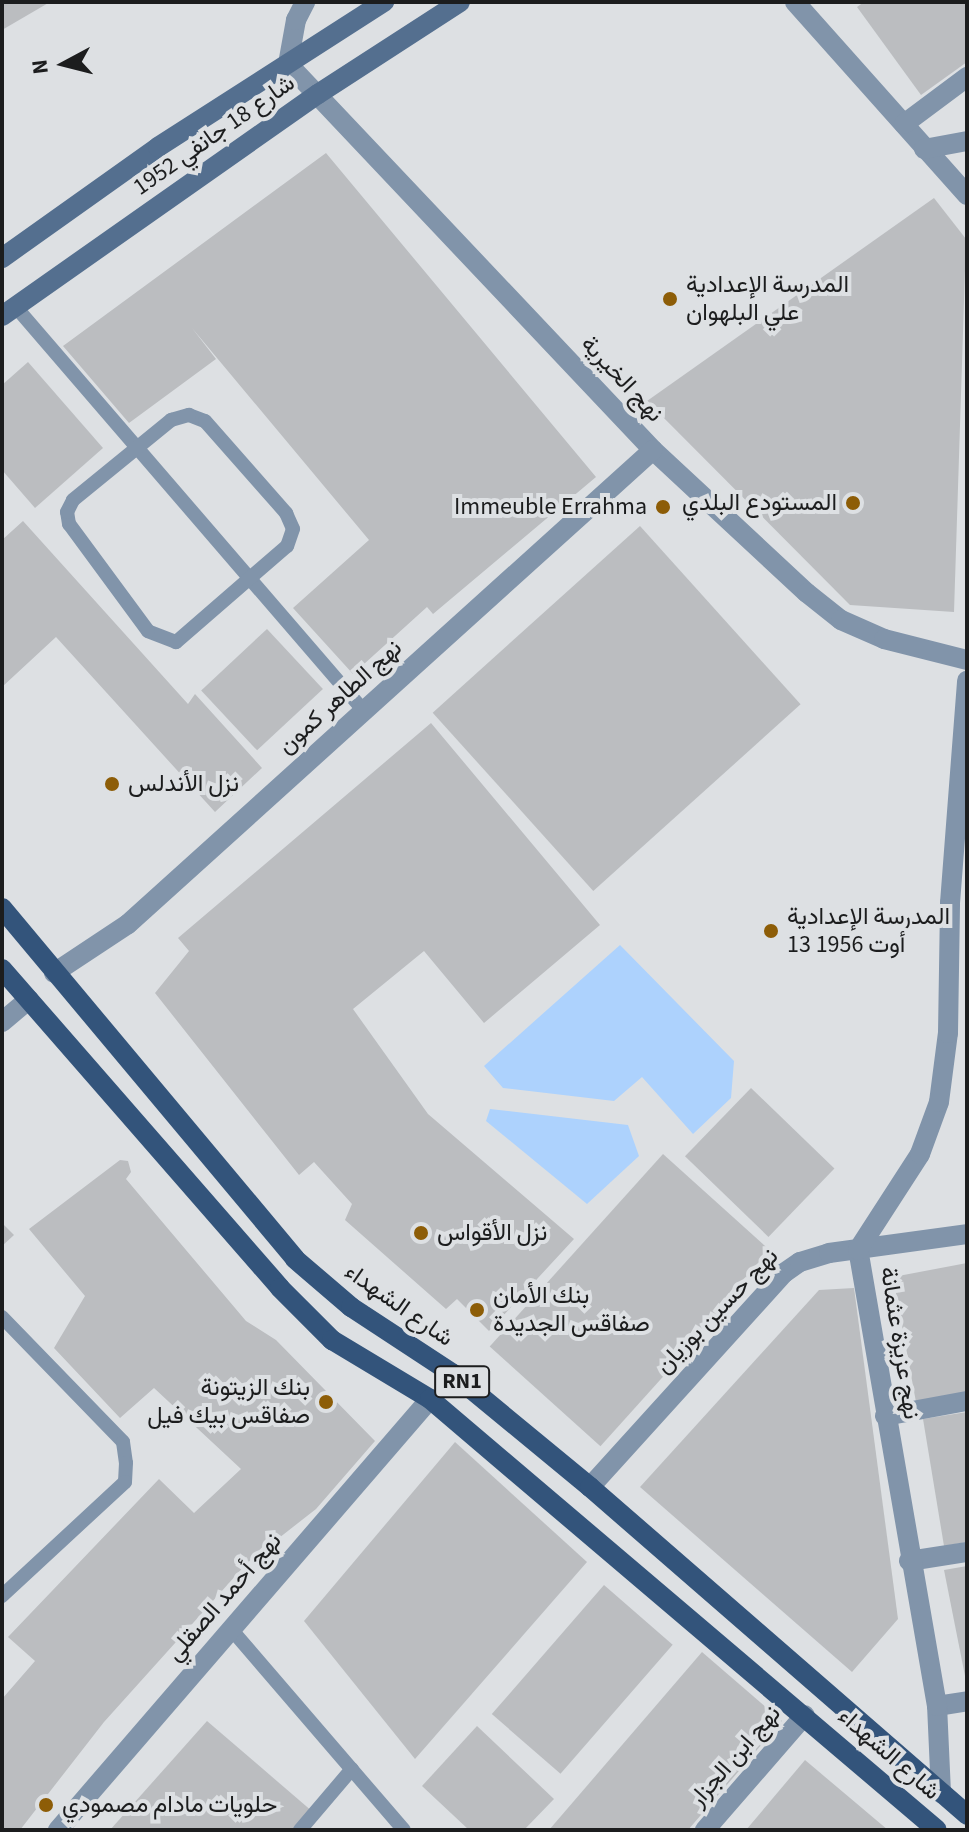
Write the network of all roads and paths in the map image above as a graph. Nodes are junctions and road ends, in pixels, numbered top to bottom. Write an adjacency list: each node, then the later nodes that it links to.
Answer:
1 (305, 2): 5 (street)
2 (384, 2): 5 (main road, شارع 18 جانفي 1952)
3 (460, 2): 7 (main road, شارع 18 جانفي 1952)
4 (800, 4): 8 (street)
5 (288, 64): 7 (street, نهج الخيرية); 12 (main road, شارع 18 جانفي 1952)
6 (967, 77): 8 (street)
7 (318, 94): 13 (main road, شارع 18 جانفي 1952); 15 (street, نهج الخيرية)
8 (904, 124): 10 (street)
9 (967, 141): 10 (street)
10 (924, 149): 11 (street)
11 (967, 195)
12 (2, 258)
13 (8, 311): 14 (lane)
14 (136, 448): 16 (lane); 16 (lane); 16 (lane)
15 (653, 450): 17 (street, نهج الخيرية); 19 (street, نهج الطاهر كمون)
16 (249, 577): 19 (lane)
17 (967, 660)
18 (967, 681): 20 (street, نهج عزيزة عثمانة)
19 (364, 711): 23 (street, نهج الطاهر كمون)
20 (958, 904): 27 (street, نهج عزيزة عثمانة)
21 (2, 908): 23 (main road, شارع الشهداء / RN1)
22 (2, 969): 24 (main road, شارع الشهداء / RN1)
23 (54, 973): 32 (main road, شارع الشهداء / RN1)
24 (29, 999): 25 (street); 29 (main road, شارع الشهداء / RN1)
25 (2, 1022)
26 (967, 1234): 27 (street, نهج حسين بوزيان)
27 (858, 1250): 31 (street, نهج عزيزة عثمانة); 32 (street, نهج حسين بوزيان)
28 (2, 1317): 35 (lane)
29 (430, 1399): 36 (street, نهج أحمد الصقلي); 39 (main road, شارع الشهداء / RN1)
30 (967, 1401): 31 (street)
31 (885, 1416): 34 (street, نهج عزيزة عثمانة)
32 (590, 1487): 41 (main road, شارع الشهداء / RN1)
33 (967, 1552): 34 (street)
34 (909, 1561): 38 (street, نهج عزيزة عثمانة)
35 (2, 1596)
36 (231, 1629): 40 (lane); 43 (street, نهج أحمد الصقلي)
37 (967, 1701): 38 (street)
38 (937, 1706): 41 (street, نهج عزيزة عثمانة)
39 (805, 1715): 46 (street, نهج ابن الجزار); 47 (main road, شارع الشهداء / RN1)
40 (352, 1769): 44 (lane); 45 (lane)
41 (941, 1793): 42 (main road, شارع الشهداء / RN1)
42 (967, 1815)
43 (58, 1830)
44 (300, 1830)
45 (404, 1830)
46 (705, 1830)
47 (937, 1830)

